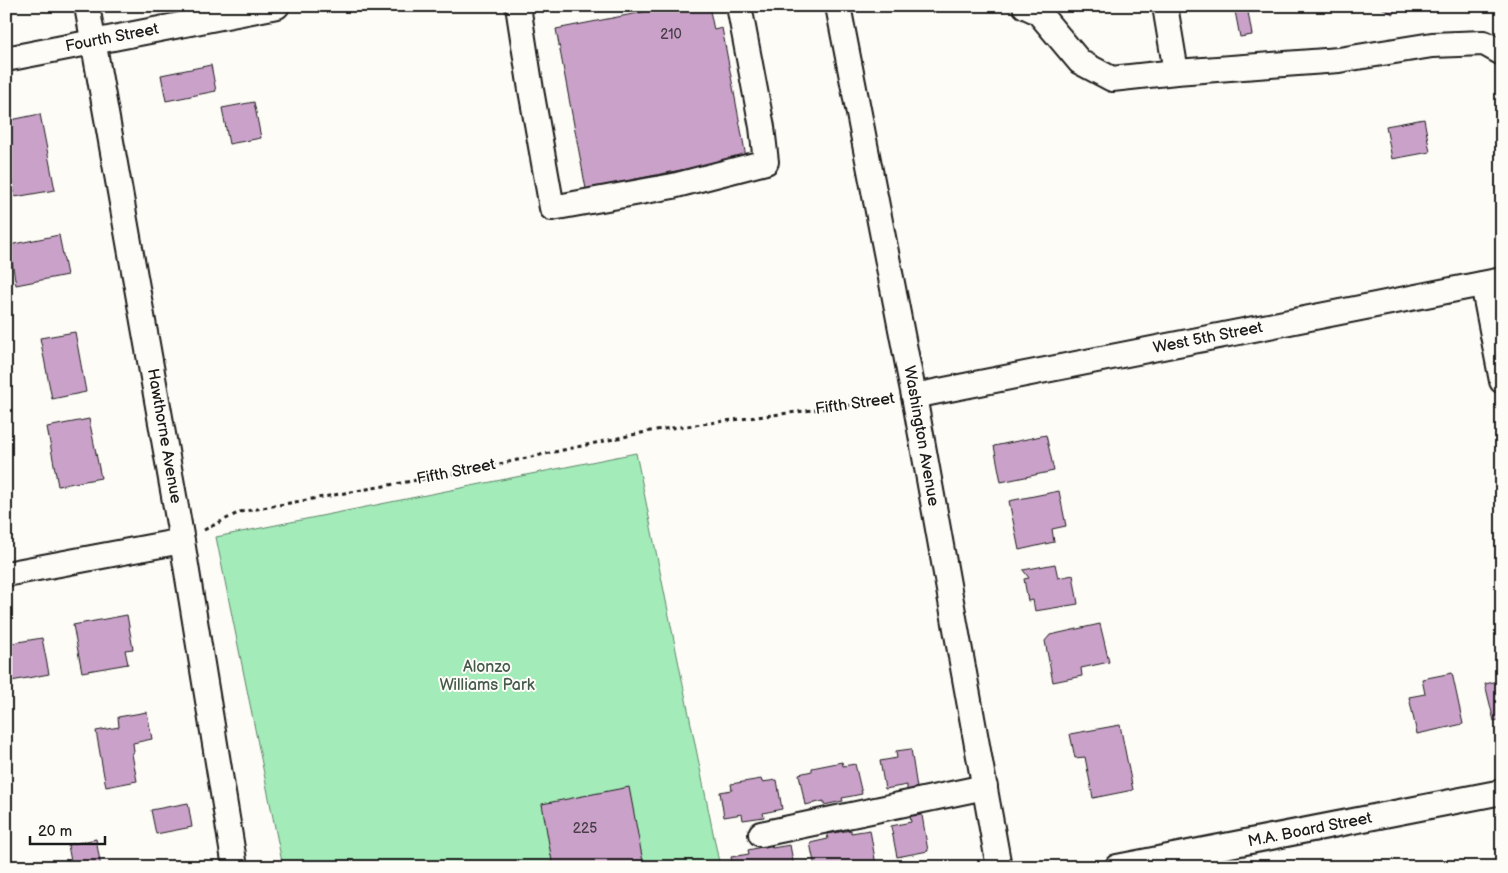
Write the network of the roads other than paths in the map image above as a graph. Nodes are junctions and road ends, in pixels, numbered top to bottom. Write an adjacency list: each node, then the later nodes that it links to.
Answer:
1 (87, 6): 8 (street, Hawthorne Avenue)
2 (277, 6): 8 (street, Fourth Street)
3 (518, 6): 4 (street)
4 (739, 6)
5 (838, 6): 14 (street, Washington Avenue)
6 (1025, 6): 11 (street)
7 (1165, 6): 11 (street)
8 (93, 42): 10 (street, Fourth Street); 15 (street, Hawthorne Avenue)
9 (1502, 53): 11 (street)
10 (6, 59)
11 (1176, 72)
12 (1492, 282): 13 (street); 14 (street, West 5th Street)
13 (1502, 381)
14 (914, 396): 17 (street, Washington Avenue)
15 (182, 541): 16 (street); 20 (street, Hawthorne Avenue)
16 (6, 574)
17 (985, 787): 19 (street); 21 (street, Washington Avenue)
18 (1502, 792): 22 (street, M.A. Board Street)
19 (761, 834)
20 (235, 867)
21 (999, 867)
22 (1118, 867)

